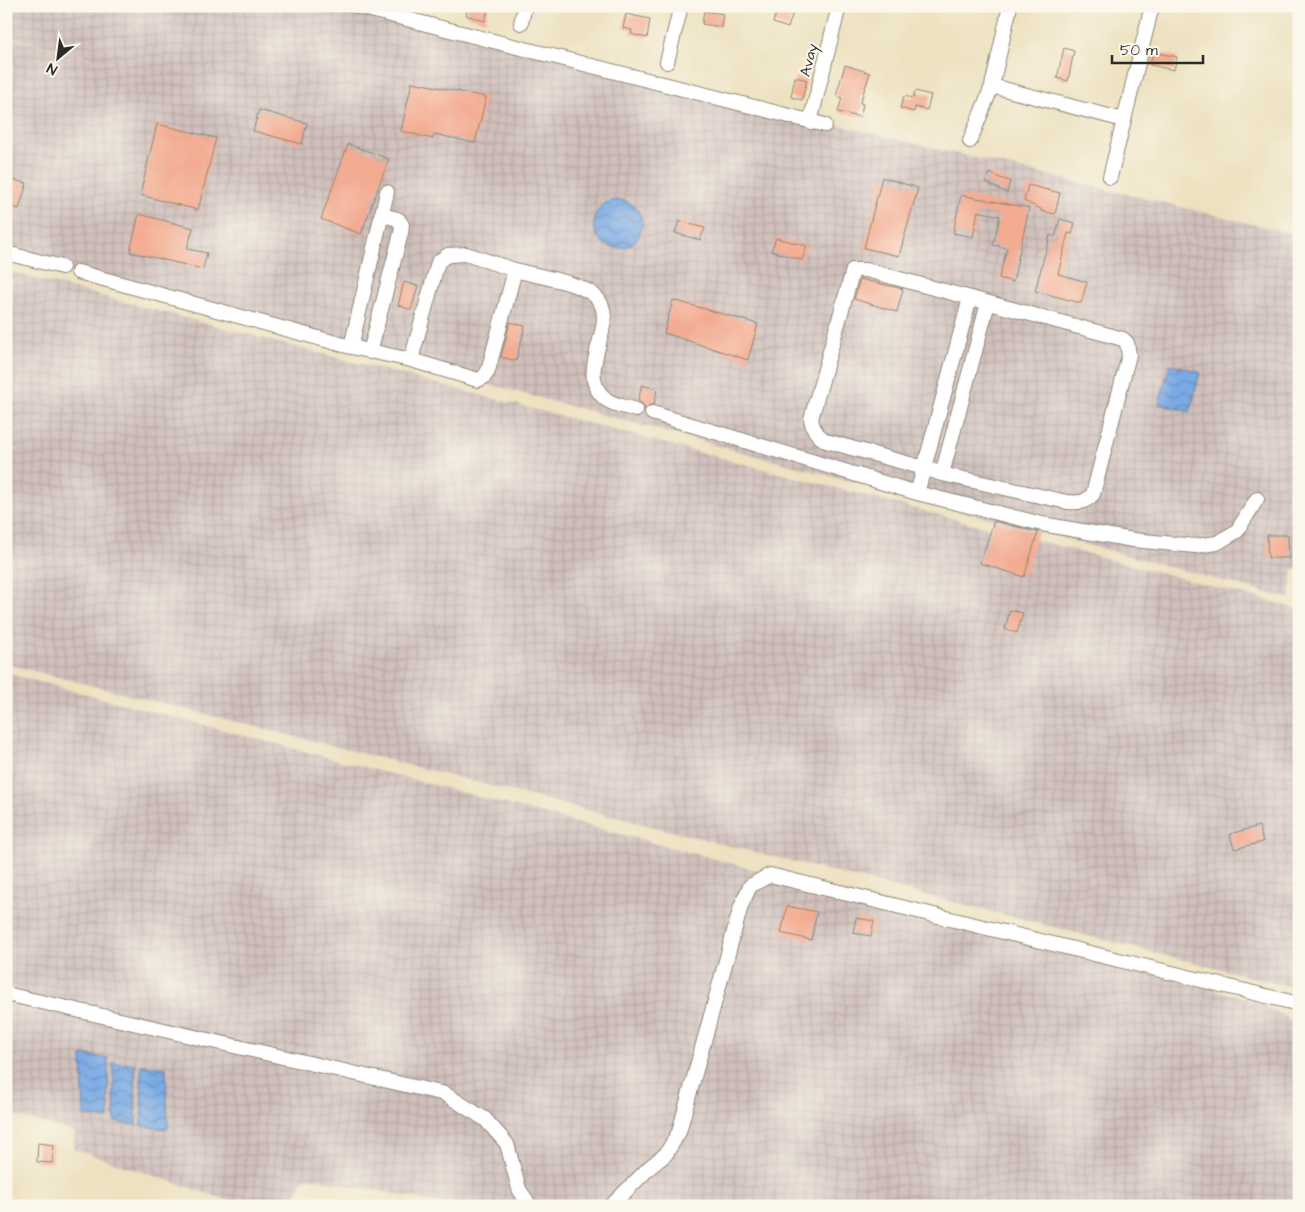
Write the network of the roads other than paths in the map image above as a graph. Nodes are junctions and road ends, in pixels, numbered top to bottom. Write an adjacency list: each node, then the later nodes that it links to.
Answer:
1 (355, 6): 11 (street)
2 (525, 6): 7 (street)
3 (681, 6): 8 (street)
4 (839, 6): 11 (street, Avay)
5 (1010, 6): 9 (street)
6 (1152, 6): 10 (street)
7 (521, 23)
8 (668, 62)
9 (992, 86): 10 (street); 13 (street)
10 (1124, 120): 14 (street)
11 (810, 122): 12 (street)
12 (825, 125)
13 (970, 141)
14 (1110, 177)
15 (387, 192): 16 (street)
16 (382, 215): 23 (street); 24 (street)
17 (6, 253): 18 (street)
18 (62, 267)
19 (515, 270): 25 (street); 25 (street); 26 (street)
20 (78, 272): 23 (street)
21 (970, 298): 22 (street); 28 (street); 28 (street)
22 (988, 303): 29 (street); 29 (street)
23 (351, 347): 24 (street)
24 (370, 352): 25 (street)
25 (411, 360)
26 (636, 410)
27 (652, 413): 30 (street)
28 (924, 468): 29 (street); 30 (street)
29 (942, 474)
30 (917, 493): 31 (street)
31 (1257, 499)
32 (6, 994): 34 (street)
33 (1299, 1004): 35 (street)
34 (530, 1206)
35 (611, 1206)

